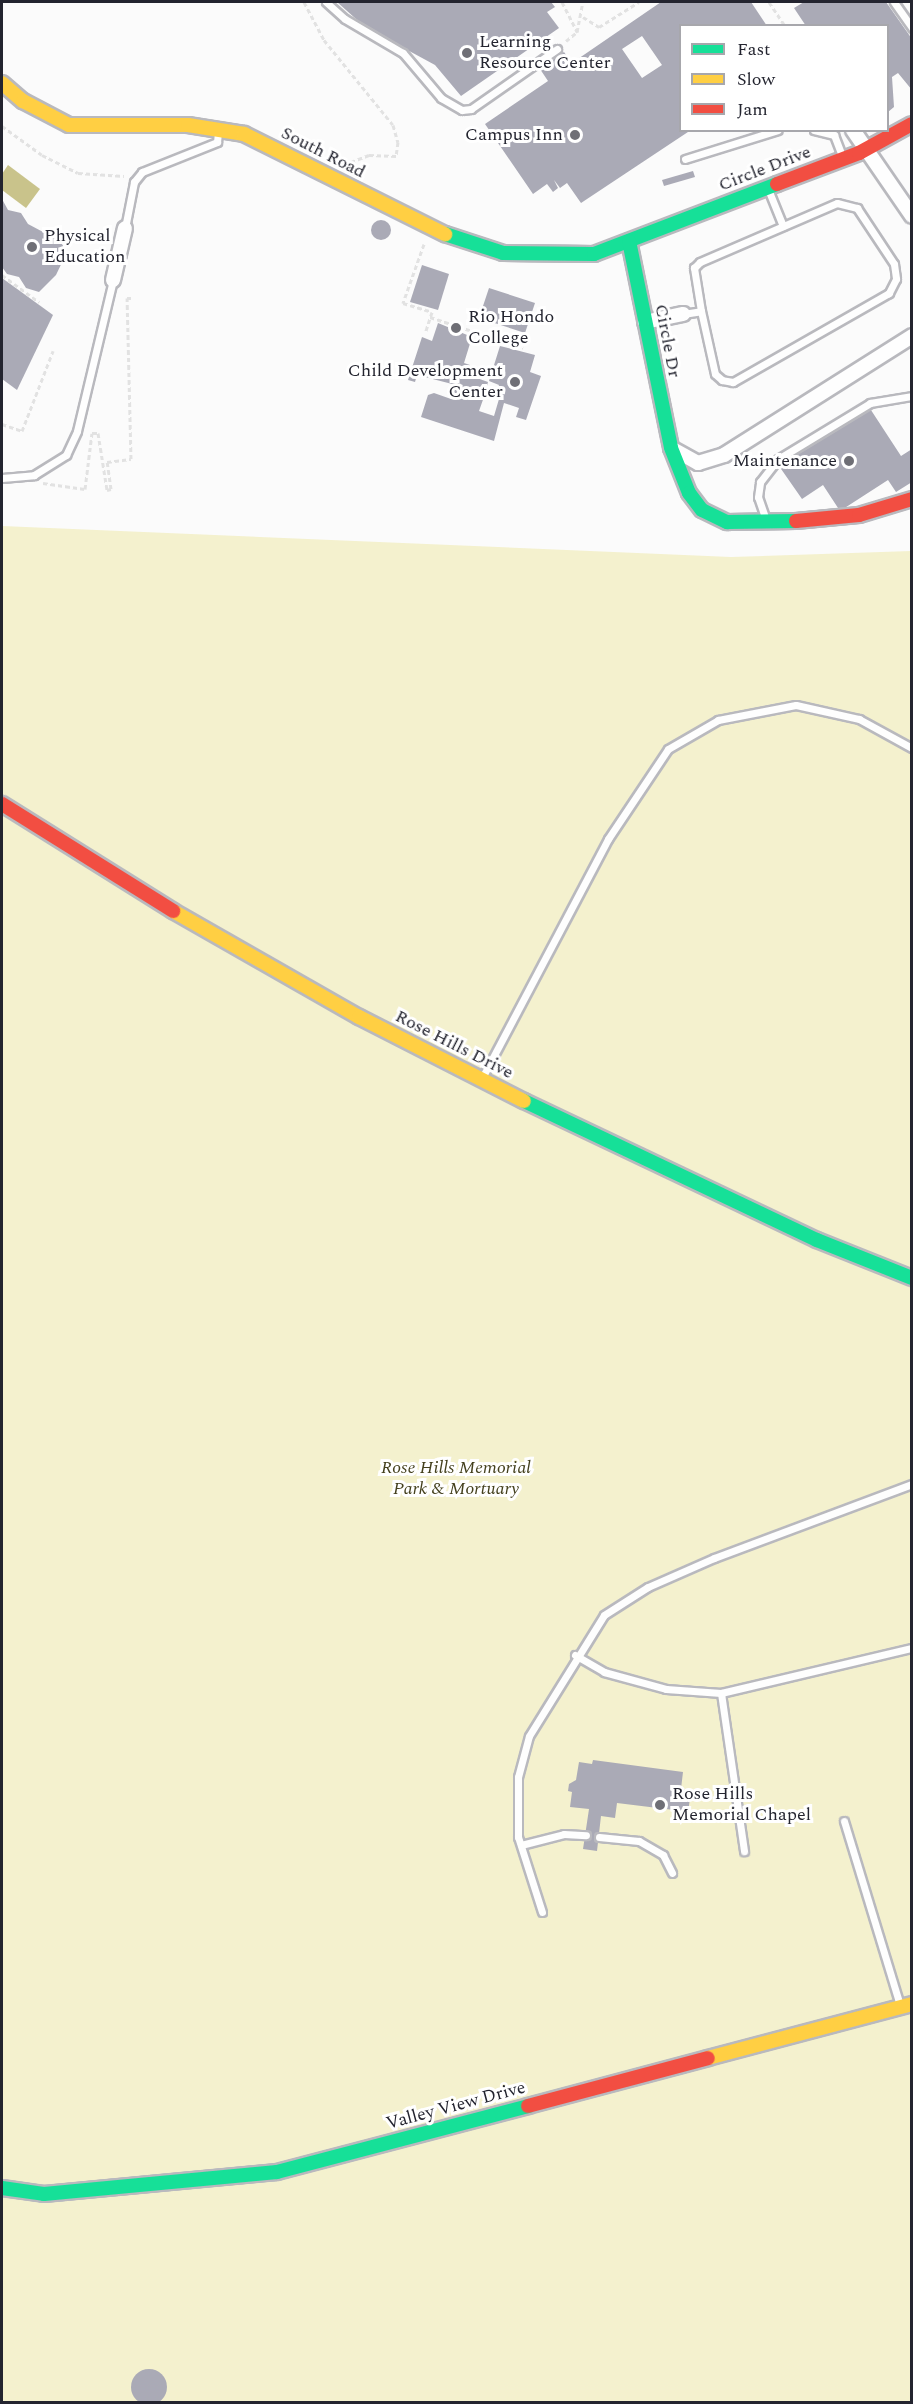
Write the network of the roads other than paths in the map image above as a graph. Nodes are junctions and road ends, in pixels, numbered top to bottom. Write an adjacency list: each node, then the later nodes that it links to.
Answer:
1 (326, 2): 4 (lane)
2 (894, 2): 3 (lane)
3 (912, 28)
4 (556, 49)
5 (2, 82): 7 (street, South Road)
6 (912, 124): 11 (street, Circle Drive)
7 (219, 130): 17 (lane); 18 (street, South Road)
8 (772, 132): 13 (lane)
9 (822, 132): 12 (lane)
10 (854, 132): 11 (street)
11 (864, 150): 12 (street, Circle Drive); 15 (street)
12 (843, 158): 14 (street, Circle Drive)
13 (685, 159)
14 (767, 187): 16 (lane); 18 (street, Circle Drive)
15 (912, 216)
16 (783, 226): 20 (lane); 20 (lane)
17 (125, 228): 19 (street)
18 (629, 241): 22 (street, Circle Dr)
19 (112, 280): 26 (lane)
20 (701, 311): 21 (lane)
21 (683, 314): 22 (street)
22 (645, 322): 25 (street, Circle Dr)
23 (912, 336): 25 (street)
24 (912, 396): 28 (lane)
25 (671, 448): 28 (street, Circle Dr)
26 (2, 478)
27 (912, 499): 28 (street, Circle Dr)
28 (767, 522)
29 (912, 748): 31 (lane)
30 (2, 804): 31 (street, Rose Hills Drive)
31 (481, 1080): 32 (street, Rose Hills Drive)
32 (912, 1278)
33 (912, 1484): 35 (lane)
34 (912, 1648): 36 (lane)
35 (575, 1655): 36 (lane); 40 (lane)
36 (721, 1693): 41 (lane)
37 (844, 1821): 44 (lane)
38 (586, 1835): 40 (lane)
39 (599, 1837): 42 (lane)
40 (521, 1845): 43 (lane)
41 (744, 1851)
42 (672, 1873)
43 (542, 1912)
44 (906, 2005): 45 (street, Valley View Drive)
45 (2, 2188)

